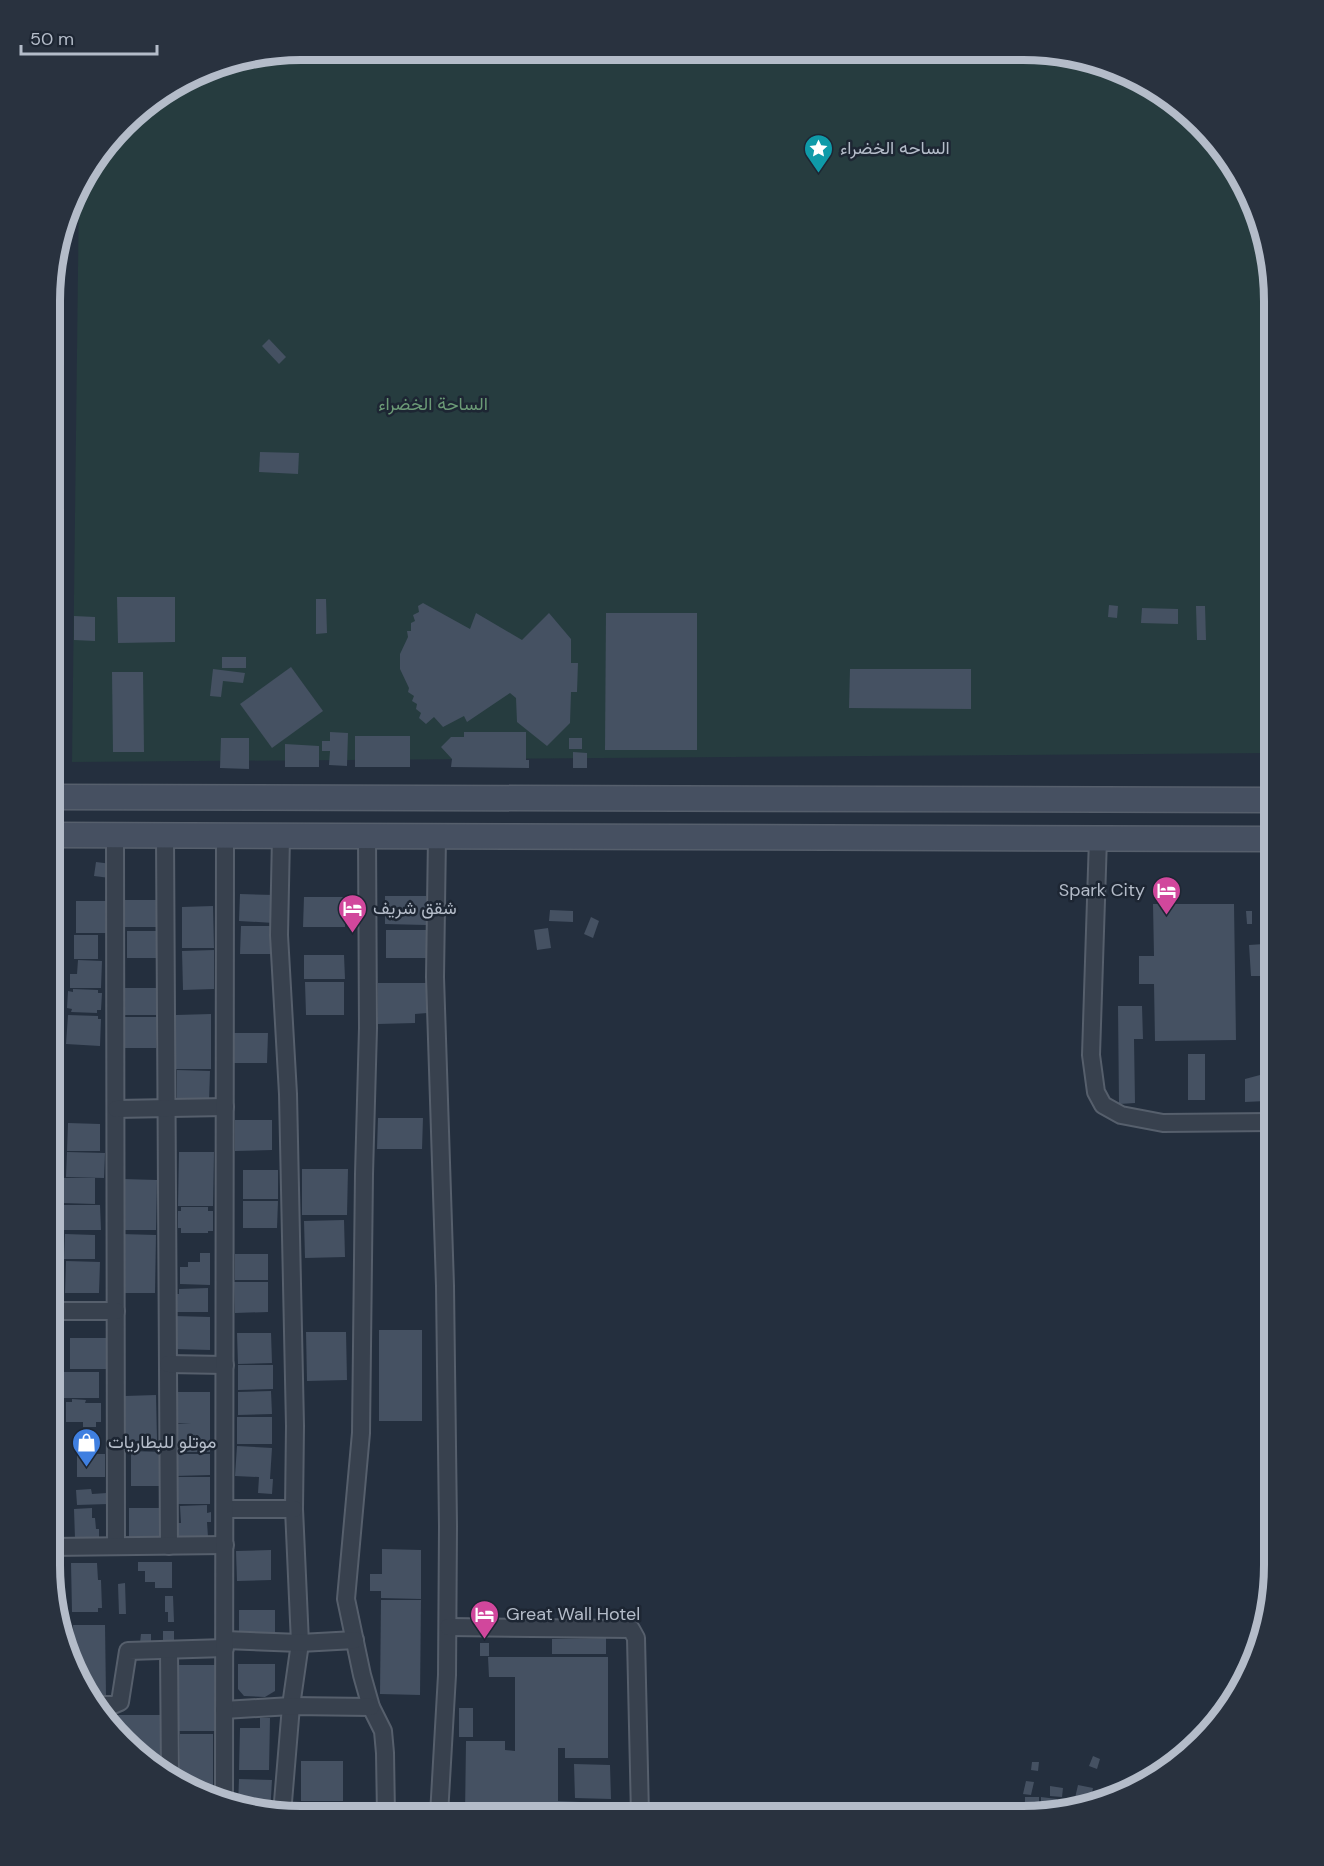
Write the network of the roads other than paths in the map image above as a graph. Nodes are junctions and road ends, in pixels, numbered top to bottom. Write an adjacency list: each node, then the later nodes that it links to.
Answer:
1 (60, 797): 2 (street)
2 (1264, 800)
3 (60, 835): 4 (street)
4 (115, 836): 5 (street); 14 (street)
5 (165, 836): 6 (street); 13 (street)
6 (225, 836): 7 (street); 12 (street)
7 (281, 836): 8 (street); 21 (street)
8 (366, 836): 9 (street); 27 (street)
9 (437, 837): 10 (street); 26 (street)
10 (1098, 838): 11 (street); 15 (street)
11 (1264, 839)
12 (225, 1107): 13 (street); 19 (street)
13 (167, 1108): 14 (street); 18 (street)
14 (116, 1109): 17 (street)
15 (1264, 1122)
16 (60, 1311): 17 (street)
17 (116, 1311): 23 (street)
18 (168, 1364): 19 (street); 24 (street)
19 (225, 1365): 20 (street)
20 (225, 1509): 21 (street); 22 (street)
21 (294, 1509): 28 (street)
22 (225, 1545): 24 (street); 29 (street)
23 (116, 1546): 24 (street); 25 (street)
24 (169, 1546)
25 (60, 1547)
26 (448, 1627): 39 (street); 40 (street)
27 (355, 1640): 28 (street); 33 (street)
28 (300, 1643): 29 (street); 32 (street)
29 (225, 1644): 30 (street); 34 (street)
30 (169, 1650): 31 (street); 35 (street)
31 (105, 1705)
32 (291, 1706): 33 (street); 34 (street); 37 (street)
33 (371, 1707): 38 (street)
34 (224, 1710): 36 (street)
35 (170, 1767)
36 (224, 1793)
37 (283, 1805)
38 (386, 1806)
39 (439, 1806)
40 (640, 1806)

